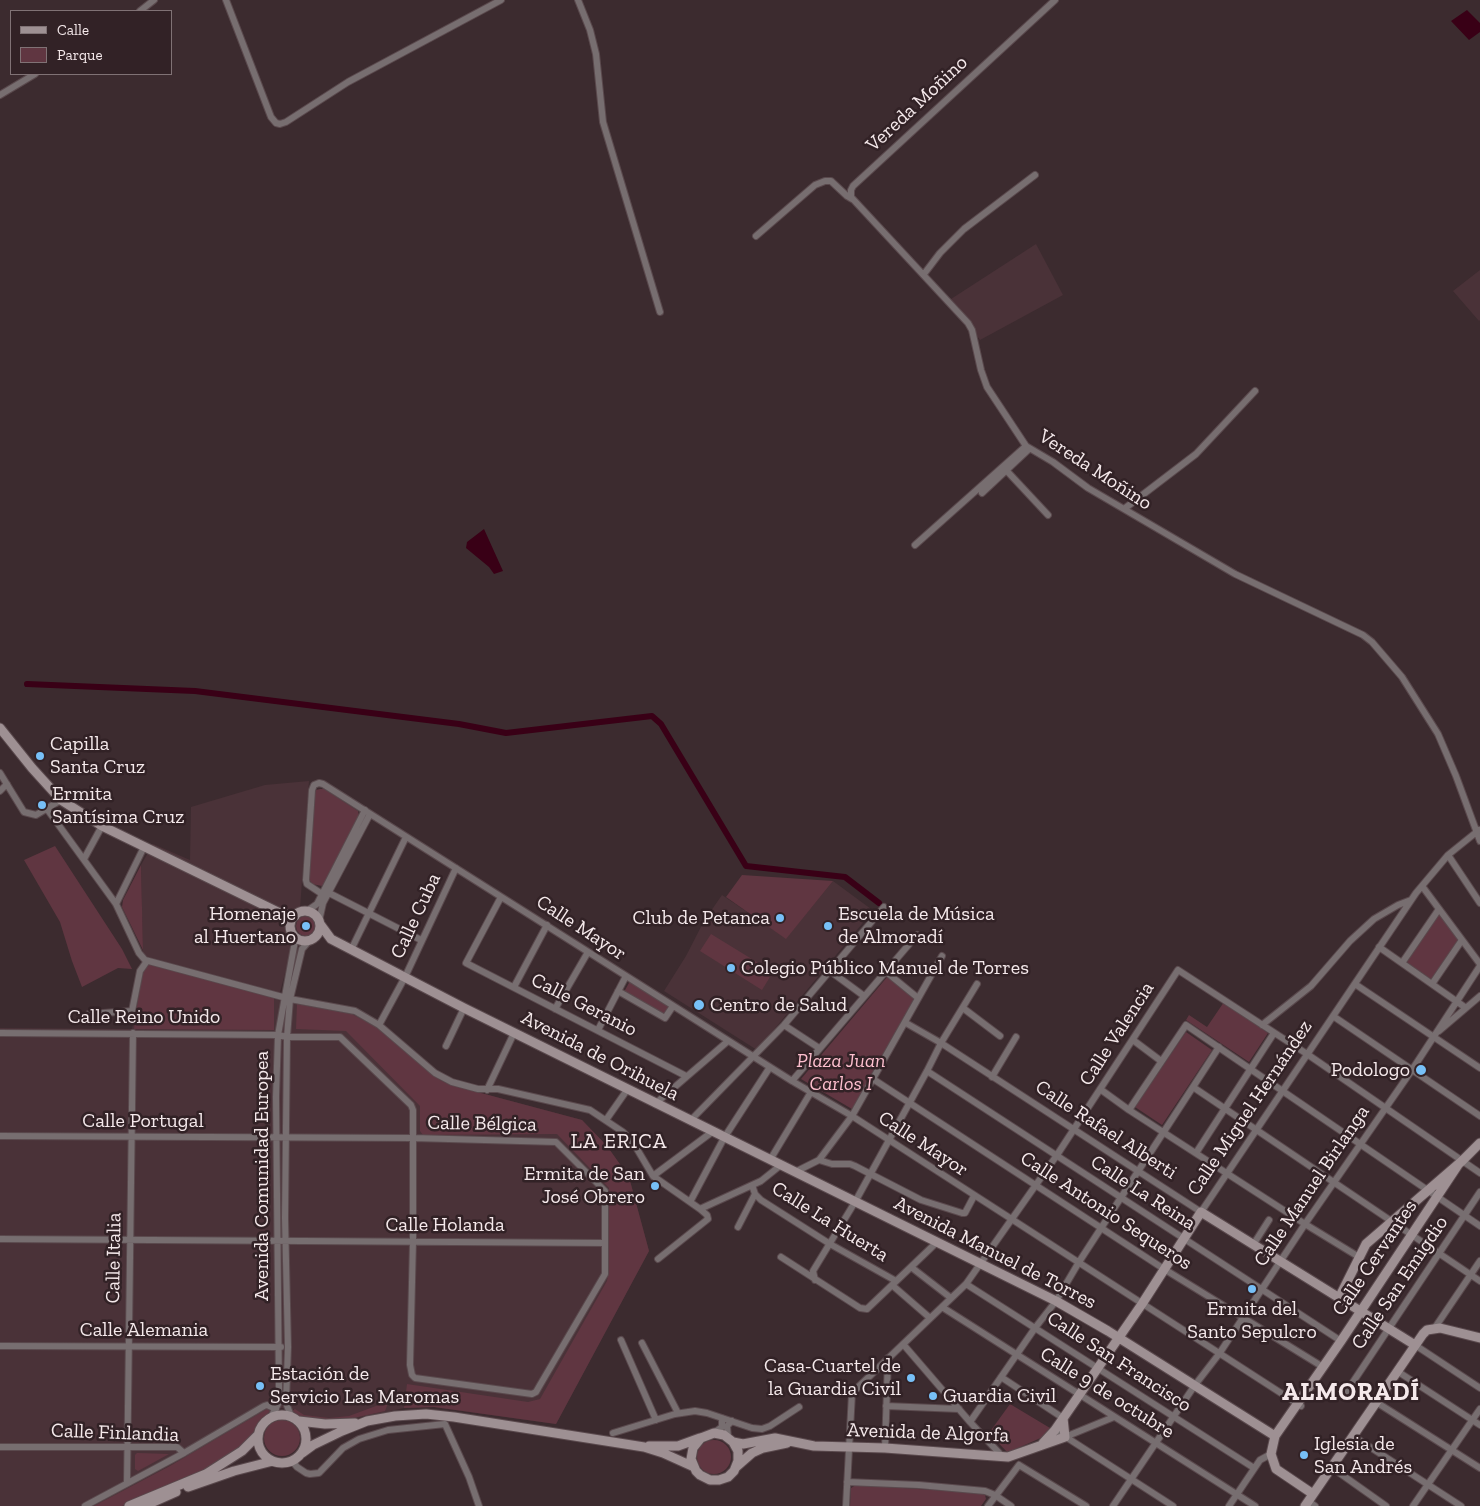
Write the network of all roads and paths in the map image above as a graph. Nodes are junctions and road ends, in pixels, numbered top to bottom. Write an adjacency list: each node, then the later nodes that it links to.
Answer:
1 (154, 0): 6 (street)
2 (226, 0): 3 (street)
3 (501, 0)
4 (578, 0): 13 (street)
5 (1055, 0): 10 (street, Vereda Moñino)
6 (141, 10)
7 (33, 75): 8 (street)
8 (0, 94)
9 (1035, 175): 12 (street)
10 (854, 199): 11 (street); 12 (street, Vereda Moñino)
11 (756, 236)
12 (924, 274): 15 (street, Vereda Moñino)
13 (660, 312)
14 (1255, 391): 18 (street)
15 (1028, 447): 16 (street); 18 (street, Vereda Moñino); 20 (street)
16 (1006, 470): 17 (street); 19 (street)
17 (982, 493)
18 (1124, 509): 29 (street, Vereda Moñino)
19 (1048, 515)
20 (914, 545)
21 (0, 728): 25 (main road)
22 (0, 773): 23 (street)
23 (7, 784): 24 (street); 26 (street)
24 (0, 791)
25 (61, 800): 26 (street); 28 (main road)
26 (47, 809): 34 (street)
27 (368, 812): 30 (street, Calle Mayor); 37 (street); 37 (street, Calle Mayor)
28 (102, 826): 32 (main road); 34 (street)
29 (1478, 831): 31 (street, Vereda Moñino); 33 (street, Calle Miguel Hernández)
30 (406, 837): 35 (street, Calle Mayor); 46 (street)
31 (1480, 841)
32 (144, 847): 41 (street); 45 (main road)
33 (1448, 855): 36 (street, Calle Miguel Hernández); 40 (street)
34 (84, 859): 41 (street)
35 (456, 868): 38 (street, Calle Mayor); 55 (street, Calle Cuba)
36 (1422, 886): 39 (street, Calle Miguel Hernández); 43 (street)
37 (326, 893): 44 (street); 46 (street); 48 (street)
38 (501, 897): 49 (street, Calle Mayor); 71 (street, Calle Geranio)
39 (1411, 900): 57 (street, Calle Miguel Hernández); 88 (street)
40 (1480, 903)
41 (116, 904): 61 (street)
42 (884, 907): 64 (street)
43 (1439, 909): 56 (street); 62 (street)
44 (307, 912): 47 (main road); 48 (main road)
45 (280, 914): 47 (main road); 50 (main road)
46 (369, 914): 55 (street); 58 (street)
47 (295, 916): 50 (main road)
48 (320, 922): 53 (main road); 54 (main road, Avenida de Orihuela)
49 (547, 925): 59 (street, Calle Mayor); 71 (street)
50 (291, 926): 52 (main road)
51 (917, 934): 65 (street)
52 (294, 936): 53 (main road); 75 (street, Avenida Comunidad Europea)
53 (312, 939): 54 (main road, Avenida de Orihuela); 75 (street, Avenida Comunidad Europea)
54 (331, 939): 58 (main road, Avenida de Orihuela)
55 (421, 940): 67 (street, Calle Cuba)
56 (1462, 940): 63 (street); 70 (street)
57 (1379, 947): 62 (street); 69 (street, Calle Miguel Hernández)
58 (350, 950): 67 (main road, Avenida de Orihuela)
59 (588, 952): 66 (street, Calle Mayor); 82 (street)
60 (942, 956): 76 (street)
61 (147, 961): 75 (street); 83 (street)
62 (1402, 963): 70 (street)
63 (1480, 965): 77 (street, Calle Manuel Birlanga)
64 (830, 971): 73 (street); 87 (street)
65 (886, 971): 73 (street); 76 (street)
66 (626, 976): 72 (street); 78 (street, Calle Mayor)
67 (405, 977): 79 (main road, Avenida de Orihuela); 86 (street, Calle Cuba)
68 (977, 984): 80 (street)
69 (1355, 984): 84 (street, Calle Miguel Hernández); 96 (street)
70 (1432, 984): 77 (street)
71 (514, 987): 82 (street, Calle Geranio)
72 (618, 991): 78 (street); 89 (street)
73 (864, 996): 104 (street)
74 (1480, 996): 81 (street)
75 (287, 998): 86 (street); 94 (street, Avenida Comunidad Europea); 97 (street, Avenida Comunidad Europea)
76 (918, 998): 85 (street)
77 (1456, 1001): 81 (street); 96 (street, Calle Manuel Birlanga)
78 (673, 1006): 100 (street, Calle Mayor)
79 (464, 1008): 92 (main road, Avenida de Orihuela); 102 (street)
80 (963, 1008): 95 (street); 101 (street)
81 (1466, 1008): 96 (street)
82 (556, 1009): 89 (street, Calle Geranio)
83 (89, 1014)
84 (1333, 1016): 105 (street, Calle Miguel Hernández); 111 (street)
85 (906, 1023): 101 (street, Calle Rafael Alberti); 115 (street)
86 (379, 1025): 119 (street)
87 (784, 1025): 104 (street); 106 (street)
88 (1262, 1025): 93 (street); 99 (street, Calle Valencia)
89 (598, 1030): 113 (street, Calle Geranio)
90 (0, 1033): 91 (street, Calle Reino Unido)
91 (133, 1033): 94 (street, Calle Reino Unido); 137 (street, Calle Italia)
92 (514, 1033): 119 (street); 120 (main road, Avenida de Orihuela)
93 (1274, 1033): 105 (street); 110 (street)
94 (278, 1035): 97 (street, Calle Reino Unido); 138 (street, Avenida Comunidad Europea)
95 (1000, 1036)
96 (1433, 1036): 109 (street); 111 (street, Calle Manuel Birlanga)
97 (287, 1037): 139 (street, Avenida Comunidad Europea); 140 (street, Calle Reino Unido)
98 (1016, 1037): 114 (street)
99 (1133, 1040): 107 (street); 118 (street, Calle Valencia)
100 (728, 1041): 106 (street, Calle Mayor); 113 (street)
101 (941, 1043): 112 (street); 114 (street, Calle Rafael Alberti)
102 (446, 1046)
103 (1219, 1047): 107 (street); 110 (street); 117 (street)
104 (819, 1048): 116 (street)
105 (1307, 1054): 121 (street, Calle Miguel Hernández); 125 (street)
106 (754, 1056): 108 (street, Calle Mayor); 131 (street)
107 (1161, 1061): 127 (street)
108 (770, 1067): 116 (street, Calle Mayor); 141 (street)
109 (1479, 1067)
110 (1251, 1068): 121 (street); 126 (street)
111 (1412, 1070): 125 (street, Calle Manuel Birlanga); 129 (street)
112 (927, 1071): 123 (street); 146 (street, Calle La Reina)
113 (686, 1076): 124 (street)
114 (992, 1077): 132 (street, Calle Rafael Alberti)
115 (872, 1079): 123 (street, Calle Antonio Sequeros); 128 (street)
116 (792, 1081): 122 (street, Calle Mayor)
117 (1193, 1087): 126 (street); 135 (street)
118 (1100, 1089): 127 (street); 132 (street, Calle Valencia)
119 (487, 1090): 130 (street)
120 (627, 1090): 124 (main road, Avenida de Orihuela); 130 (street)
121 (1283, 1090): 133 (street, Calle Miguel Hernández); 143 (street)
122 (811, 1092): 128 (street, Calle Mayor); 147 (street)
123 (909, 1103): 142 (street); 159 (street, Calle Antonio Sequeros)
124 (655, 1104): 131 (main road, Avenida de Orihuela)
125 (1385, 1108): 143 (street, Calle Manuel Birlanga); 149 (street)
126 (1225, 1109): 133 (street); 145 (street)
127 (1129, 1110): 135 (street)
128 (852, 1116): 142 (street, Calle Mayor); 148 (street)
129 (1480, 1116)
130 (606, 1120): 156 (street)
131 (690, 1121): 134 (main road, Avenida de Orihuela)
132 (1074, 1129): 146 (street, Calle Valencia); 151 (street, Calle Rafael Alberti)
133 (1256, 1130): 154 (street, Calle Miguel Hernández); 157 (street)
134 (712, 1132): 141 (main road, Avenida de Orihuela); 156 (street)
135 (1164, 1132): 145 (street); 151 (street)
136 (0, 1136): 137 (street, Calle Portugal)
137 (132, 1137): 138 (street, Calle Portugal); 180 (street, Calle Italia)
138 (276, 1138): 139 (street, Calle Portugal); 182 (street, Avenida Comunidad Europea)
139 (286, 1138): 140 (street, Calle Bélgica); 183 (street, Avenida Comunidad Europea)
140 (413, 1138): 184 (street, Calle Reino Unido); 185 (street, Calle Bélgica)
141 (724, 1138): 147 (main road, Avenida de Orihuela); 166 (street)
142 (888, 1140): 153 (street); 163 (street, Calle Mayor)
143 (1361, 1143): 157 (street, Calle Manuel Birlanga); 160 (street)
144 (1480, 1143): 149 (main road)
145 (1196, 1153): 154 (street)
146 (1057, 1155): 159 (street, Calle Valencia); 165 (street, Calle La Reina)
147 (770, 1160): 150 (main road, Avenida de Orihuela)
148 (819, 1160): 152 (street); 153 (street)
149 (1460, 1163): 155 (street); 160 (main road); 164 (main road, Calle Cervantes)
150 (781, 1165): 152 (main road, Avenida de Orihuela); 158 (street)
151 (1139, 1171): 165 (street); 169 (street, Calle Rafael Alberti)
152 (795, 1172): 167 (main road, Avenida de Orihuela)
153 (870, 1173): 163 (street); 167 (street)
154 (1227, 1173): 169 (street, Calle Miguel Hernández); 174 (street)
155 (1480, 1173)
156 (653, 1176): 166 (street)
157 (1334, 1182): 173 (street); 174 (street, Calle Manuel Birlanga)
158 (752, 1185): 162 (street, Calle La Huerta); 168 (street)
159 (1036, 1185): 171 (street, Calle Valencia); 177 (street, Calle Antonio Sequeros)
160 (1428, 1190): 164 (street); 173 (main road)
161 (1480, 1192): 170 (street, Calle San Emigdio)
162 (755, 1194): 176 (street); 187 (street, Calle La Huerta)
163 (974, 1196): 171 (street, Calle Mayor)
164 (1437, 1196): 170 (street); 178 (main road, Calle Cervantes)
165 (1121, 1197): 177 (street); 181 (street, Calle La Reina)
166 (690, 1202): 168 (street)
167 (855, 1202): 186 (main road, Avenida Manuel de Torres); 187 (street)
168 (700, 1208): 192 (street)
169 (1201, 1212): 181 (main road, Calle Miguel Hernández); 188 (main road, Calle Rafael Alberti)
170 (1465, 1215): 175 (street); 189 (street, Calle San Emigdio)
171 (1012, 1220): 194 (street, Calle Mayor); 196 (street, Calle Valencia)
172 (1269, 1220): 188 (street)
173 (1392, 1221): 178 (street); 191 (main road)
174 (1305, 1224): 191 (street); 195 (street, Calle Manuel Birlanga)
175 (1480, 1226)
176 (738, 1227)
177 (1102, 1227): 194 (street); 198 (street, Calle Antonio Sequeros)
178 (1411, 1235): 189 (street); 210 (main road, Calle Cervantes)
179 (0, 1238): 180 (street, Calle Holanda)
180 (130, 1239): 182 (street, Calle Holanda); 225 (street, Calle Italia)
181 (1183, 1239): 198 (main road, Calle Miguel Hernández); 204 (street, Calle La Reina)
182 (277, 1240): 183 (street, Calle Holanda); 224 (street, Avenida Comunidad Europea)
183 (285, 1240): 184 (street, Calle Holanda); 226 (street, Avenida Comunidad Europea)
184 (412, 1241): 185 (street, Calle Holanda); 233 (street, Calle Reino Unido)
185 (605, 1243): 233 (street, Calle Bélgica)
186 (936, 1243): 196 (main road, Avenida Manuel de Torres); 197 (street)
187 (830, 1244): 200 (street); 202 (street, Calle La Huerta)
188 (1253, 1245): 195 (main road, Calle Rafael Alberti)
189 (1439, 1254): 199 (street); 214 (street, Calle San Emigdio)
190 (781, 1257): 200 (street)
191 (1359, 1257): 206 (main road)
192 (658, 1259)
193 (1480, 1261): 199 (street)
194 (1079, 1262): 207 (street); 208 (street, Calle Mayor)
195 (1280, 1262): 204 (street, Calle Manuel Birlanga); 206 (main road, Calle Rafael Alberti)
196 (981, 1264): 203 (street, Calle Valencia); 207 (main road, Avenida Manuel de Torres)
197 (911, 1267): 202 (street); 205 (street)
198 (1164, 1269): 208 (main road, Calle Miguel Hernández); 212 (street, Calle Antonio Sequeros)
199 (1470, 1275): 201 (street); 215 (street)
200 (815, 1280): 202 (street)
201 (1480, 1282)
202 (894, 1283): 211 (street, Calle La Huerta)
203 (966, 1284): 205 (street, Calle Valencia); 213 (street, Calle San Francisco)
204 (1262, 1288): 212 (street, Calle Manuel Birlanga); 219 (street, Calle La Reina)
205 (951, 1298): 209 (street, Calle Valencia)
206 (1339, 1298): 210 (main road, Calle Rafael Alberti)
207 (1056, 1301): 213 (street); 216 (main road, Avenida Manuel de Torres)
208 (1142, 1304): 216 (main road, Calle Miguel Hernández); 227 (street, Calle Mayor)
209 (942, 1307): 211 (street, Calle Valencia); 228 (street, Calle 9 de octubre)
210 (1360, 1311): 214 (main road, Calle Rafael Alberti); 219 (main road, Calle Cervantes)
211 (930, 1318): 221 (street, Calle Valencia)
212 (1242, 1318): 227 (street, Calle Manuel Birlanga); 231 (street, Calle Antonio Sequeros)
213 (1035, 1328): 228 (street); 230 (street, Calle San Francisco)
214 (1389, 1329): 222 (main road, Calle Rafael Alberti); 237 (street, Calle San Emigdio)
215 (1434, 1329): 217 (main road); 222 (main road)
216 (1118, 1337): 230 (main road, Calle Miguel Hernández); 235 (main road, Avenida Manuel de Torres)
217 (1480, 1338)
218 (621, 1340): 252 (street)
219 (1341, 1341): 231 (main road, Calle Cervantes)
220 (642, 1343): 246 (street)
221 (903, 1344): 229 (street, Calle Valencia); 243 (street)
222 (1415, 1345): 232 (main road); 236 (street)
223 (0, 1346): 225 (street, Calle Alemania)
224 (279, 1346): 225 (street, Calle Alemania); 226 (street, Calle Alemania); 245 (street, Avenida Comunidad Europea)
225 (129, 1347): 272 (street, Calle Italia)
226 (288, 1347): 247 (street, Avenida Comunidad Europea)
227 (1219, 1354): 235 (street, Calle Manuel Birlanga); 240 (street, Calle Mayor)
228 (1016, 1355): 234 (street); 238 (street, Calle 9 de octubre)
229 (888, 1358): 241 (street); 274 (street, Calle Valencia)
230 (1097, 1368): 238 (main road, Calle Miguel Hernández); 249 (street, Calle San Francisco)
231 (1322, 1369): 240 (main road, Calle Cervantes)
232 (1397, 1371): 239 (main road); 253 (street)
233 (412, 1375)
234 (1001, 1377): 251 (street); 257 (street)
235 (1195, 1385): 249 (street, Calle Manuel Birlanga); 263 (main road, Avenida Manuel de Torres)
236 (1480, 1388)
237 (1348, 1391)
238 (1080, 1394): 248 (street, Calle 9 de octubre); 251 (main road, Calle Miguel Hernández)
239 (1376, 1402): 264 (main road); 276 (street)
240 (1299, 1405): 263 (main road, Calle Cervantes)
241 (886, 1406): 243 (street); 275 (street)
242 (799, 1407): 255 (street)
243 (959, 1409): 257 (street)
244 (1480, 1410): 253 (street)
245 (274, 1413): 247 (main road); 262 (main road); 277 (street, Calle Finlandia)
246 (678, 1413): 250 (street); 252 (street)
247 (291, 1416): 256 (main road)
248 (1114, 1417): 265 (street, Avenida de Algorfa); 270 (street, Calle 9 de octubre)
249 (1174, 1417): 270 (street, Calle Manuel Birlanga); 288 (street, Calle San Francisco)
250 (722, 1418): 255 (street); 260 (street)
251 (1063, 1418): 259 (main road, Calle Miguel Hernández); 265 (main road)
252 (656, 1420): 261 (street)
253 (1472, 1420): 258 (street); 276 (street)
254 (368, 1421): 256 (main road); 273 (main road); 278 (main road)
255 (732, 1421): 267 (street)
256 (299, 1422): 278 (main road)
257 (970, 1422): 280 (street)
258 (1480, 1425)
259 (1055, 1430): 265 (street); 269 (main road, Calle Miguel Hernández)
260 (714, 1433): 266 (main road); 267 (main road)
261 (613, 1434)
262 (258, 1435): 282 (main road); 299 (main road)
263 (1275, 1436): 279 (main road)
264 (1353, 1436): 287 (main road); 293 (street)
265 (1065, 1437): 269 (main road, Avenida de Algorfa); 290 (street)
266 (701, 1438): 273 (main road); 286 (main road)
267 (730, 1440): 268 (main road, Avenida de Algorfa); 285 (main road)
268 (794, 1443): 274 (main road, Avenida de Algorfa); 285 (main road, Avenida de Algorfa)
269 (1043, 1443): 281 (main road, Avenida de Algorfa)
270 (1156, 1443): 290 (street, Calle Manuel Birlanga); 294 (street, Calle 9 de octubre)
271 (0, 1447): 272 (street, Calle Finlandia)
272 (128, 1447): 277 (street, Calle Finlandia); 292 (street, Calle Italia)
273 (644, 1447): 286 (main road)
274 (849, 1448): 275 (main road, Avenida de Algorfa); 291 (street, Calle Valencia)
275 (885, 1448): 280 (main road, Avenida de Algorfa)
276 (1452, 1450): 289 (street); 293 (street)
277 (184, 1453): 292 (street)
278 (302, 1453): 283 (main road)
279 (1271, 1454): 288 (street); 297 (main road)
280 (1002, 1456): 281 (main road, Avenida de Algorfa)
281 (1014, 1456): 284 (street)
282 (273, 1461): 283 (main road); 295 (main road)
283 (292, 1461): 302 (street)
284 (1019, 1465): 296 (street); 306 (street)
285 (736, 1466): 286 (main road)
286 (694, 1467)
287 (1331, 1467): 297 (main road); 311 (street)
288 (1254, 1468): 294 (street)
289 (1480, 1468)
290 (1132, 1480): 307 (street, Calle Manuel Birlanga); 308 (street)
291 (847, 1482): 296 (street); 303 (street, Calle Valencia)
292 (128, 1483): 298 (street)
293 (1428, 1484): 312 (street); 313 (street)
294 (1236, 1494): 309 (street); 310 (street, Calle 9 de octubre)
295 (169, 1495): 300 (main road); 301 (street)
296 (995, 1495): 304 (street); 305 (street)
297 (1310, 1502)
298 (85, 1506)
299 (129, 1506)
300 (144, 1506)
301 (156, 1506)
302 (479, 1506)
303 (846, 1506)
304 (988, 1506)
305 (1011, 1506)
306 (1086, 1506)
307 (1113, 1506)
308 (1173, 1506)
309 (1229, 1506)
310 (1255, 1506)
311 (1386, 1506)
312 (1413, 1506)
313 (1461, 1506)

